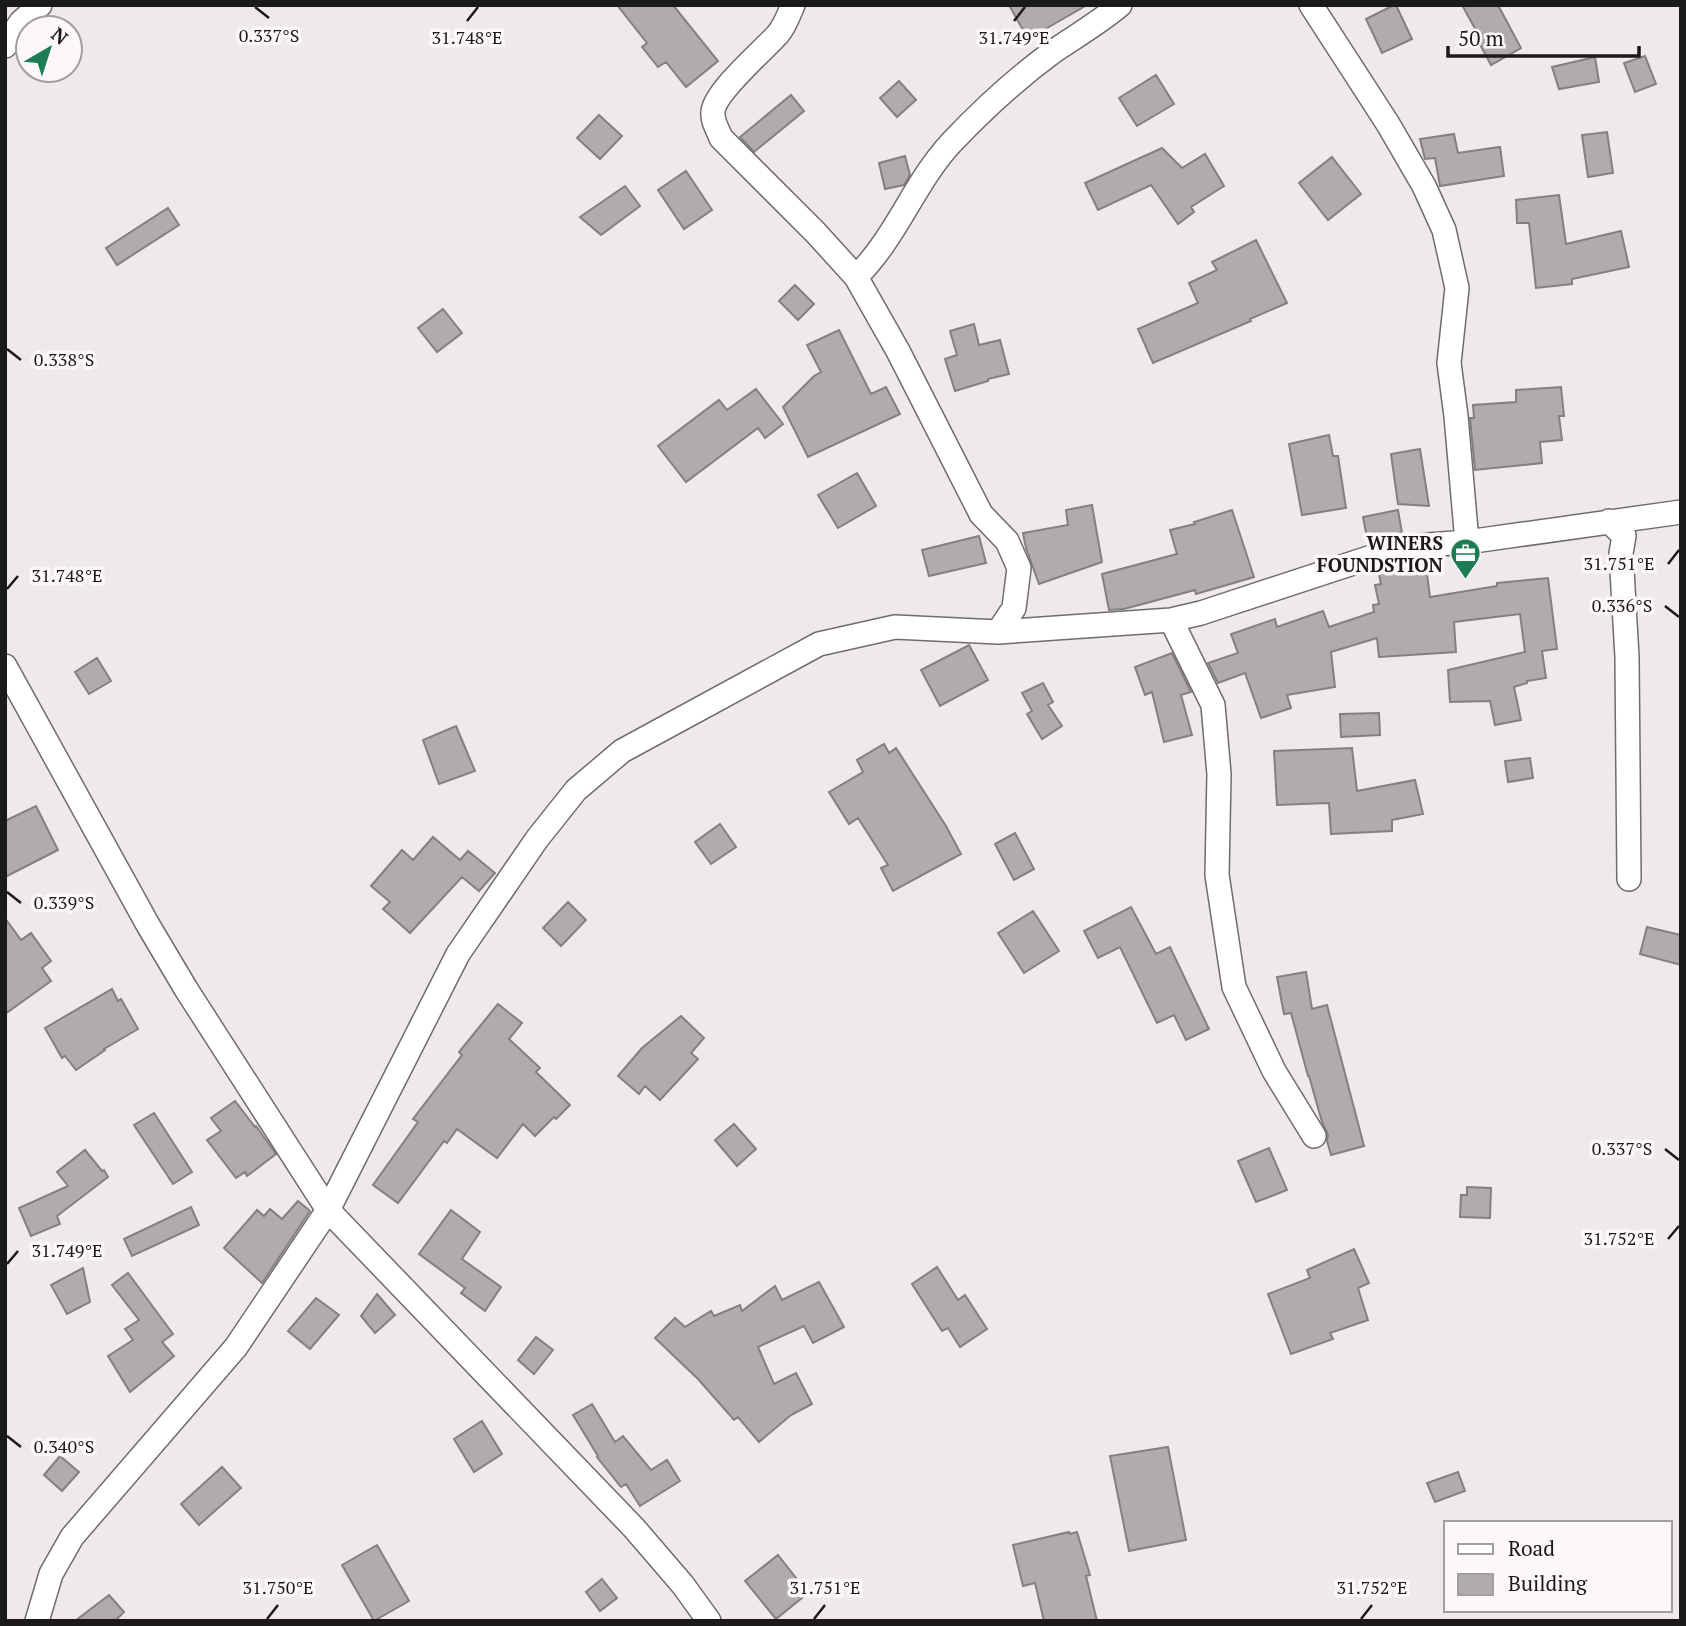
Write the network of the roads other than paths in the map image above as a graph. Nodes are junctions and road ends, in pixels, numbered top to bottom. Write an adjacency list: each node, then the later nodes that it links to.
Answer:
1 (40, 5): 5 (street)
2 (793, 5): 6 (street)
3 (1120, 5): 6 (street)
4 (1311, 5): 9 (street)
5 (5, 46)
6 (856, 277): 11 (street)
7 (1681, 512): 8 (street)
8 (1609, 521): 9 (street); 13 (street)
9 (1467, 542): 10 (street)
10 (1171, 620): 11 (street); 14 (street)
11 (998, 632): 15 (street)
12 (5, 666): 15 (street)
13 (1629, 879)
14 (1314, 1136)
15 (328, 1210): 16 (street); 17 (street)
16 (37, 1621)
17 (709, 1621)

